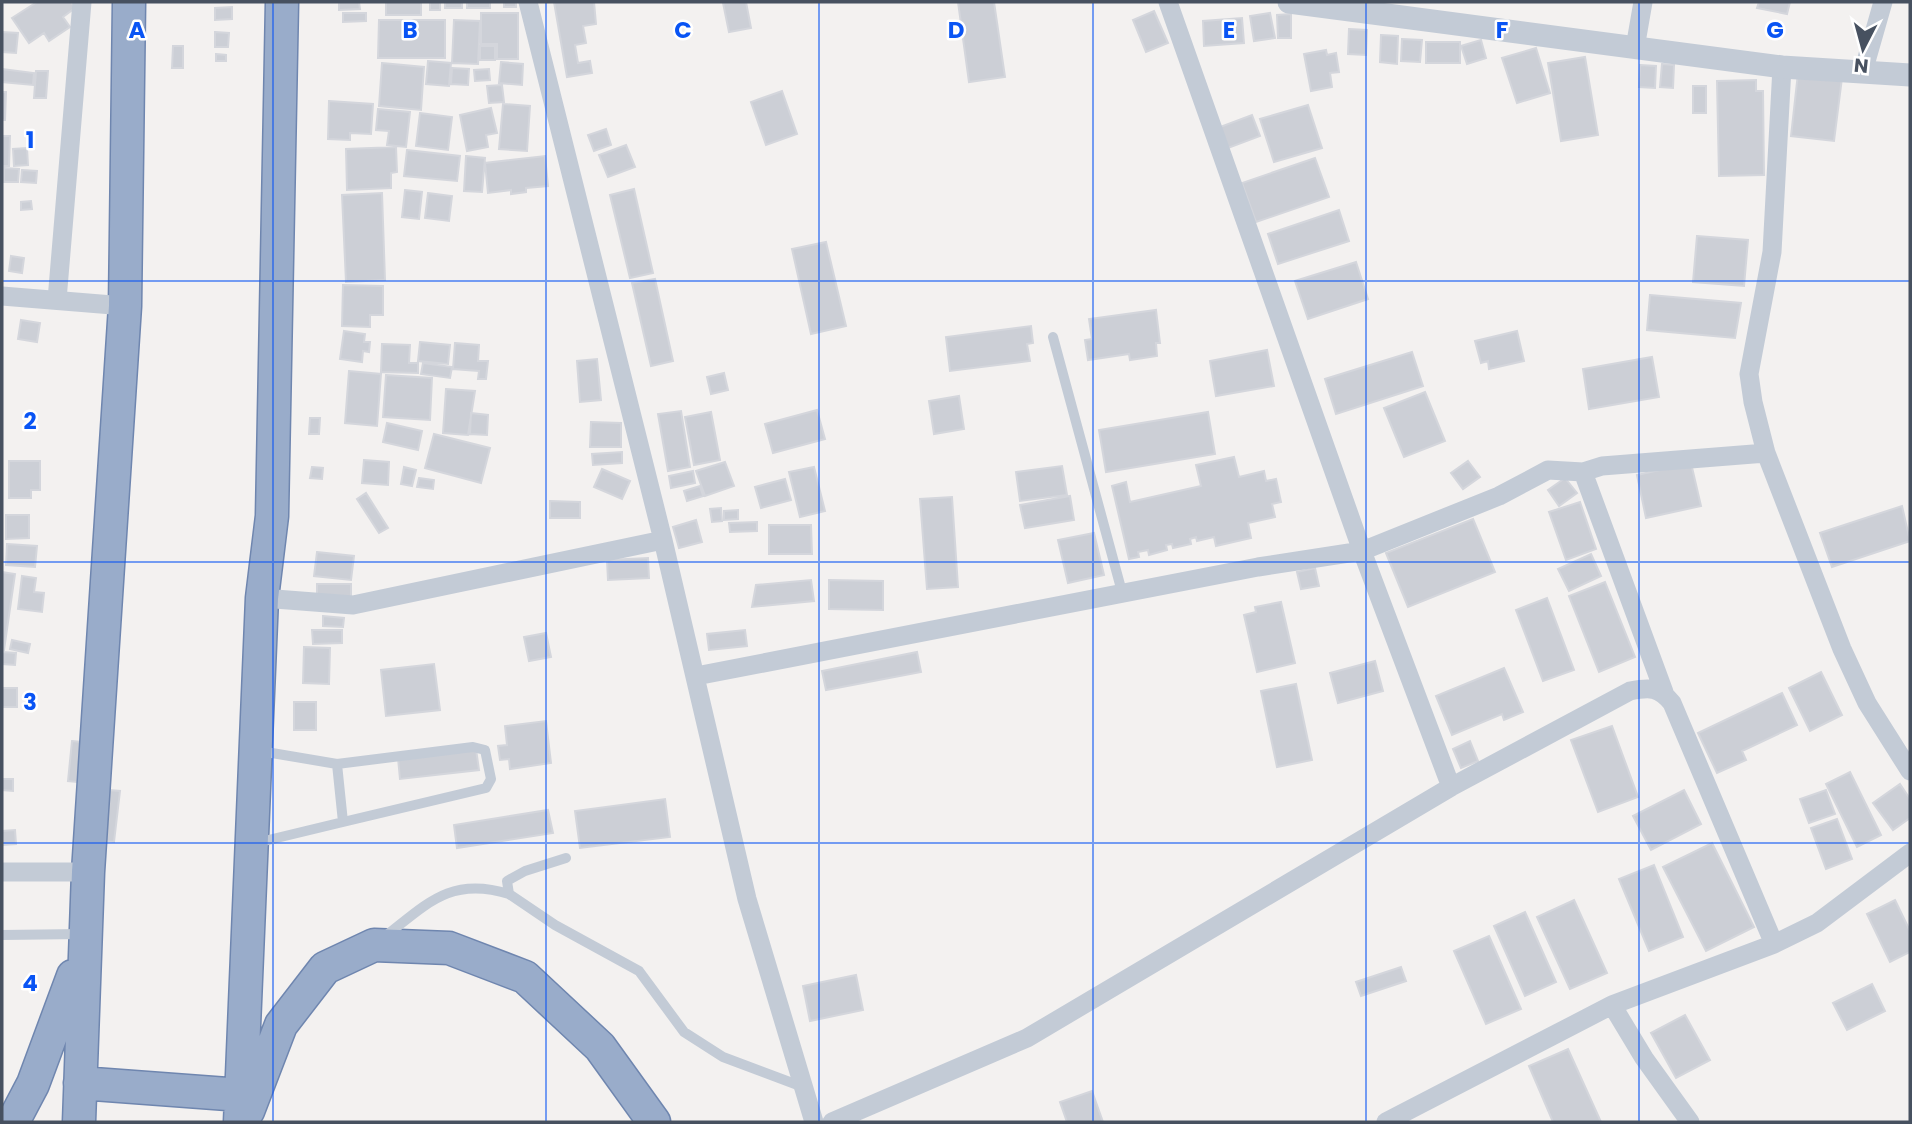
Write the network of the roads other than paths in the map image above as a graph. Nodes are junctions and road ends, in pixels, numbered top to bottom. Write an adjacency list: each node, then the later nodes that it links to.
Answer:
1 (82, 2): 15 (street)
2 (129, 2): 16 (highway)
3 (282, 2): 23 (highway)
4 (527, 2): 20 (street)
5 (1168, 2): 21 (street)
6 (1290, 2): 9 (street)
7 (1643, 2): 10 (street)
8 (1883, 2): 12 (street)
9 (1404, 10): 10 (street)
10 (1635, 48): 11 (street)
11 (1782, 67): 12 (street); 18 (street)
12 (1863, 72): 13 (street)
13 (1910, 75)
14 (2, 296): 15 (street)
15 (57, 300): 16 (street)
16 (125, 306): 35 (highway)
17 (1053, 337): 22 (lane)
18 (1766, 453): 19 (street); 28 (street)
19 (1583, 472): 21 (street); 25 (street)
20 (663, 540): 23 (street); 24 (street)
21 (1362, 551): 22 (street); 29 (street)
22 (1122, 592): 24 (street)
23 (262, 598): 26 (highway)
24 (696, 676): 43 (street)
25 (1664, 692): 29 (street); 40 (street)
26 (256, 751): 27 (lane); 31 (highway)
27 (337, 764): 30 (lane); 30 (lane)
28 (1910, 771)
29 (1451, 787): 49 (street)
30 (343, 822): 31 (lane)
31 (252, 844): 44 (highway)
32 (1910, 853): 40 (street)
33 (566, 858): 36 (lane)
34 (2, 872): 35 (street)
35 (88, 872): 37 (highway)
36 (509, 894): 39 (lane); 43 (lane)
37 (85, 934): 38 (lane); 42 (highway); 45 (highway)
38 (2, 935)
39 (374, 944): 44 (highway); 47 (highway)
40 (1774, 944): 41 (street)
41 (1612, 1005): 50 (street); 51 (street)
42 (80, 1083): 44 (highway); 46 (highway)
43 (803, 1087): 48 (street)
44 (242, 1113)
45 (13, 1122)
46 (79, 1122)
47 (654, 1122)
48 (814, 1122)
49 (832, 1122)
50 (1387, 1122)
51 (1690, 1122)

